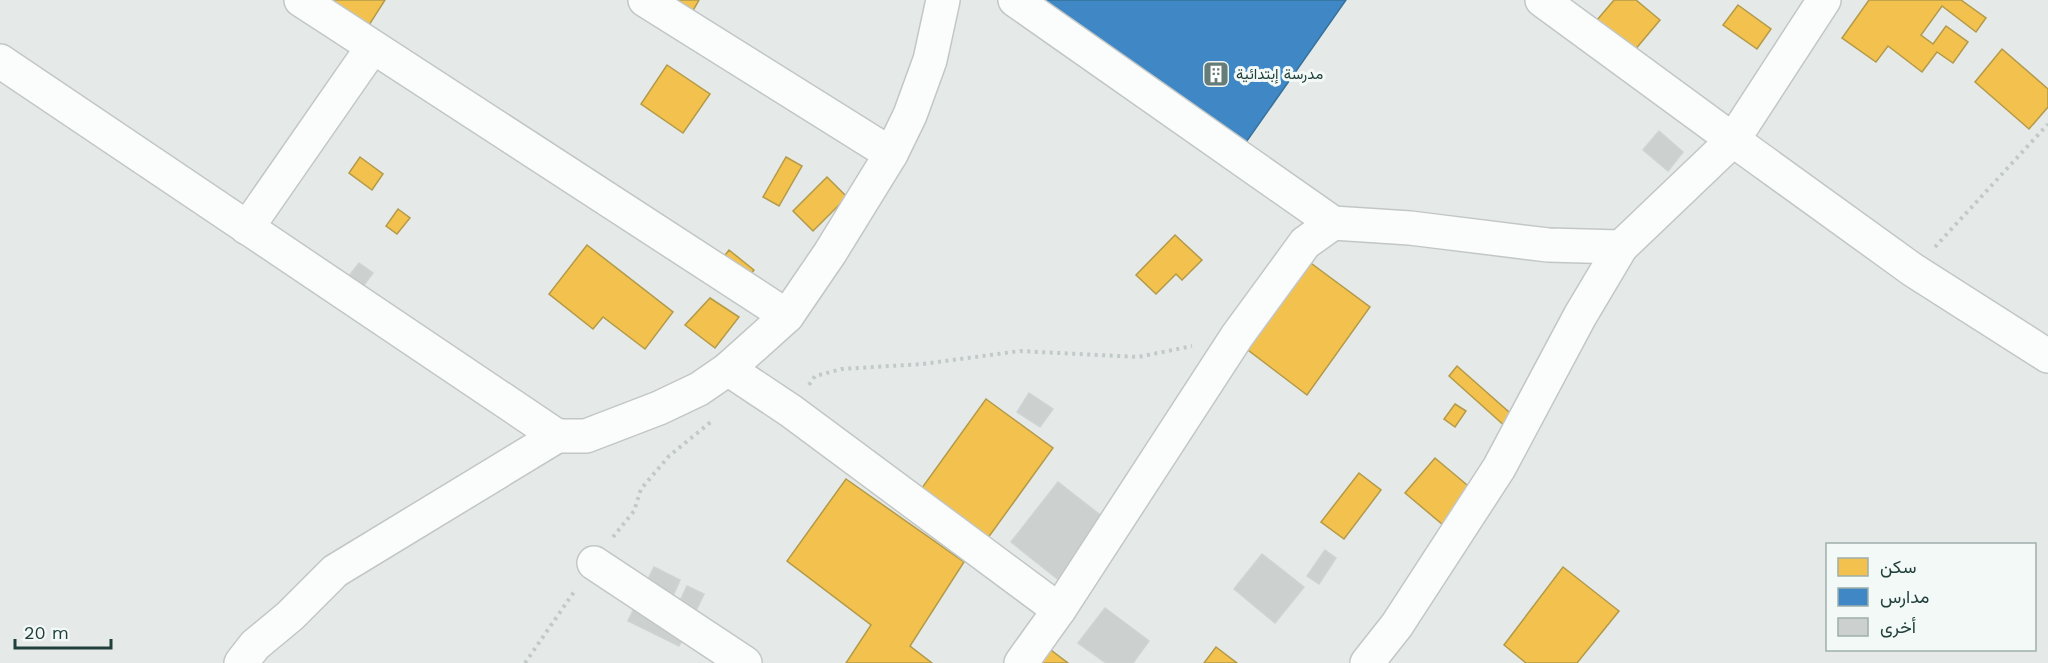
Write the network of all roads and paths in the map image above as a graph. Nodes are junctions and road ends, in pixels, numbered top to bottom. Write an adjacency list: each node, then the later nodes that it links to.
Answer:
1 (301, 0): 7 (street)
2 (645, 0): 11 (street)
3 (943, 0): 11 (street)
4 (1015, 0): 12 (street)
5 (1542, 0): 10 (street)
6 (1824, 0): 10 (street)
7 (372, 48): 13 (street); 16 (street)
8 (0, 61): 13 (street)
9 (2048, 124): 15 (path)
10 (1733, 140): 14 (street); 15 (street)
11 (891, 154): 16 (street)
12 (1333, 223): 14 (street); 17 (street)
13 (247, 228): 21 (street)
14 (1621, 247): 28 (street)
15 (1913, 270): 18 (street)
16 (787, 316): 19 (street)
17 (1237, 336): 20 (path); 23 (street)
18 (2048, 356)
19 (740, 377): 20 (street); 21 (street); 22 (path)
20 (791, 411): 23 (street)
21 (557, 436): 24 (street)
22 (594, 563): 25 (path); 26 (street)
23 (1059, 610): 27 (street)
24 (241, 663)
25 (525, 663)
26 (746, 663)
27 (1021, 663)
28 (1366, 663)

